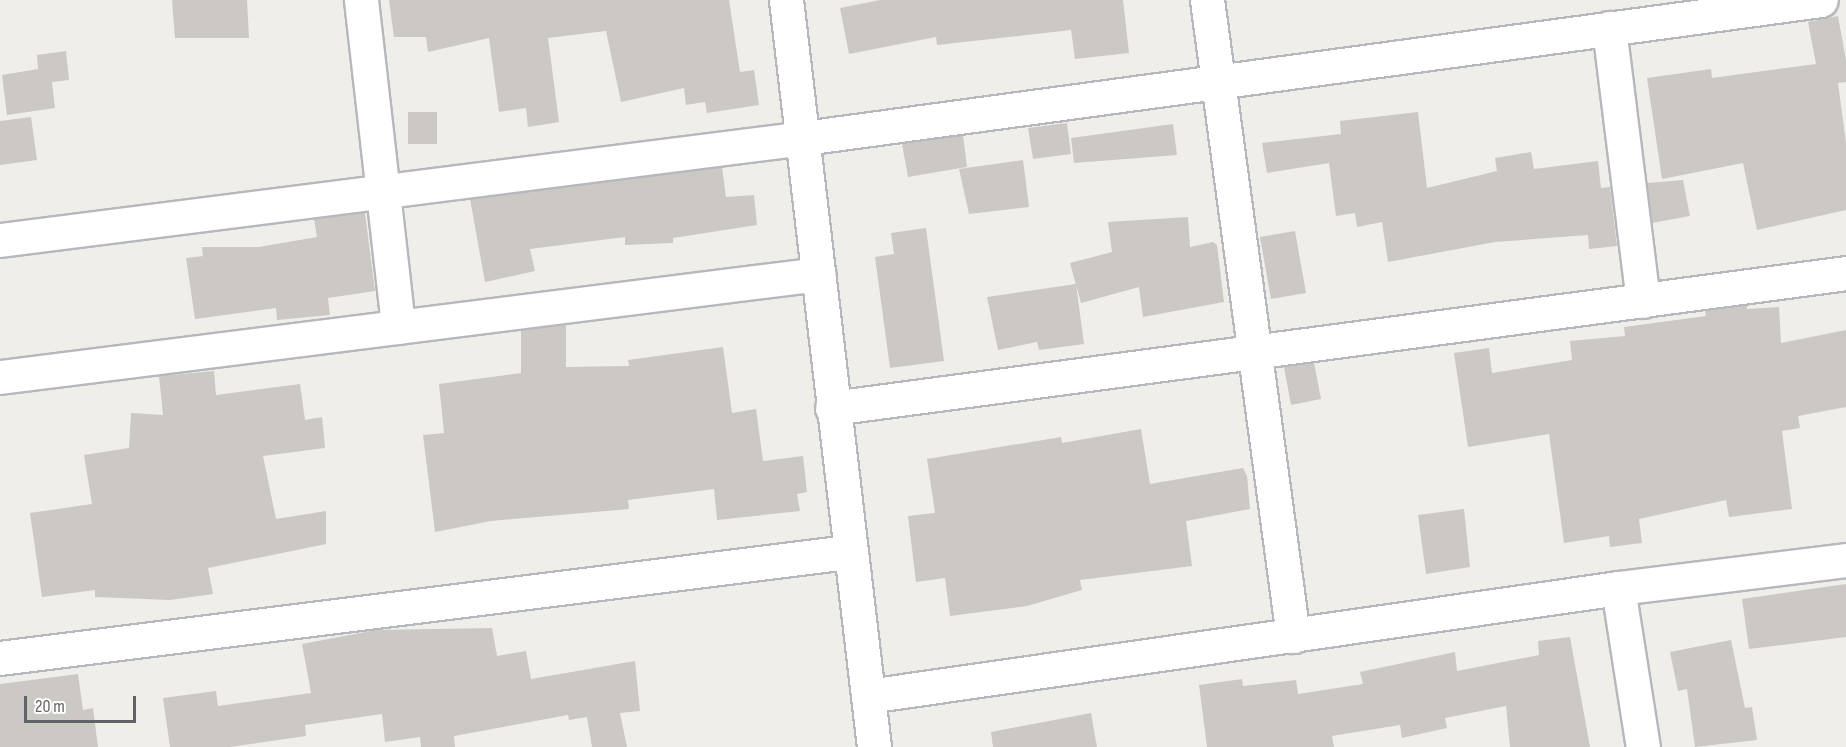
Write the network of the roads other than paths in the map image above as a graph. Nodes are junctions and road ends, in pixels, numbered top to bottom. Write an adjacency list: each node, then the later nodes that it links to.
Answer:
1 (361, 0): 8 (street)
2 (786, 0): 7 (street)
3 (1207, 0): 6 (street)
4 (1821, 0): 5 (street)
5 (1609, 28): 6 (street); 12 (street)
6 (1217, 81): 7 (street); 14 (street)
7 (804, 138): 8 (street); 11 (street)
8 (383, 190): 9 (street); 13 (street)
9 (0, 240)
10 (1846, 273): 12 (street)
11 (819, 274): 13 (street); 16 (street)
12 (1643, 301): 14 (street)
13 (398, 327): 15 (street)
14 (1254, 350): 16 (street); 20 (street)
15 (0, 378)
16 (832, 408): 17 (street)
17 (848, 552): 21 (street); 22 (street)
18 (1846, 560): 19 (street)
19 (1618, 588): 20 (street); 24 (street)
20 (1293, 636): 22 (street)
21 (0, 658)
22 (868, 696): 23 (street)
23 (874, 747)
24 (1643, 747)

